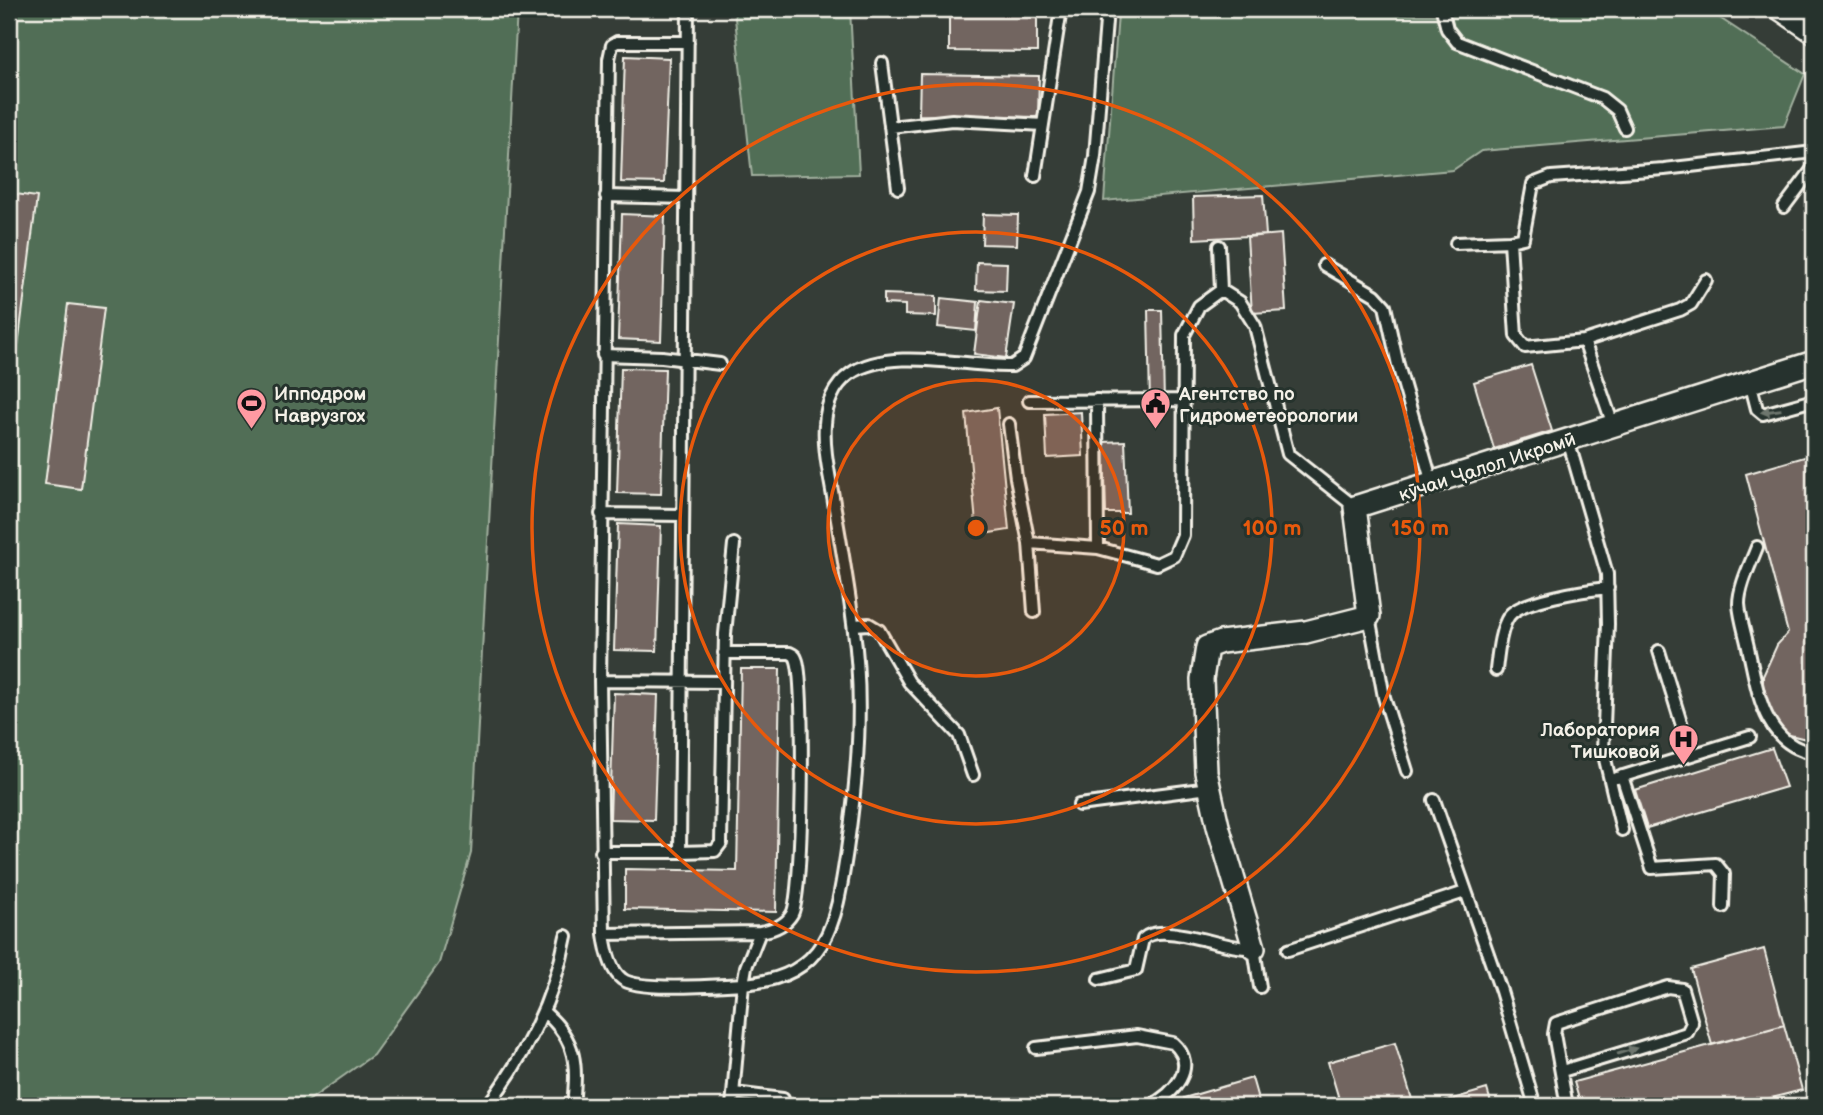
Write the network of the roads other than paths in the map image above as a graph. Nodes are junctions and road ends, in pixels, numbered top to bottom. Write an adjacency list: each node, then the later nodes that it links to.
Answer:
1 (688, 9): 7 (lane)
2 (1061, 9): 9 (lane)
3 (1107, 9): 49 (lane)
4 (1442, 9): 11 (lane)
5 (1780, 9): 6 (street)
6 (1814, 32)
7 (688, 42): 16 (lane); 17 (lane)
8 (882, 63): 10 (lane)
9 (1043, 125): 10 (lane); 14 (lane)
10 (890, 127): 15 (lane)
11 (1625, 128)
12 (1814, 152): 19 (lane)
13 (1814, 167): 18 (lane)
14 (1035, 176)
15 (898, 188)
16 (606, 197): 17 (lane); 26 (lane)
17 (686, 198): 27 (lane)
18 (1784, 207)
19 (1510, 242): 20 (lane); 25 (lane)
20 (1455, 243)
21 (1219, 246): 24 (lane)
22 (1324, 265): 38 (lane)
23 (1706, 279): 25 (lane)
24 (1221, 290): 32 (lane); 39 (lane)
25 (1584, 341): 36 (lane)
26 (603, 355): 27 (lane); 40 (lane)
27 (686, 360): 29 (lane); 41 (lane)
28 (1814, 362): 30 (street, кӯчаи Ҷалол Икромӣ)
29 (720, 364)
30 (1750, 382): 33 (lane, one-way to 30); 36 (street, кӯчаи Ҷалол Икромӣ)
31 (1097, 400): 32 (lane); 34 (lane); 45 (lane)
32 (1183, 400): 45 (lane)
33 (1814, 400)
34 (1029, 401)
35 (1009, 424): 42 (lane)
36 (1613, 425): 37 (street, кӯчаи Ҷалол Икромӣ)
37 (1568, 440): 38 (street, кӯчаи Ҷалол Икромӣ); 46 (lane)
38 (1432, 483): 39 (street, кӯчаи Ҷалол Икромӣ)
39 (1355, 508): 48 (street)
40 (601, 514): 41 (lane); 53 (lane)
41 (683, 515): 54 (lane)
42 (1029, 542): 45 (lane); 47 (lane)
43 (734, 544): 51 (lane)
44 (1757, 547): 57 (lane)
45 (1098, 548)
46 (1608, 587): 52 (lane); 62 (lane)
47 (1034, 612)
48 (1369, 616): 59 (lane); 63 (street)
49 (854, 625): 60 (lane); 77 (lane)
50 (1659, 651): 58 (lane)
51 (724, 653): 55 (lane); 71 (lane)
52 (1496, 670)
53 (600, 681): 54 (lane); 67 (lane)
54 (681, 681): 55 (lane); 68 (lane)
55 (723, 682): 68 (lane)
56 (1750, 737): 58 (lane)
57 (1814, 753)
58 (1691, 755): 61 (lane)
59 (1407, 771)
60 (973, 775)
61 (1622, 776): 62 (lane); 70 (lane)
62 (1607, 781): 66 (lane)
63 (1209, 789): 65 (lane); 74 (street)
64 (1434, 800): 69 (lane)
65 (1079, 805)
66 (1622, 830)
67 (601, 852): 68 (lane); 72 (lane)
68 (680, 852)
69 (1465, 892): 75 (lane); 88 (lane)
70 (1723, 907)
71 (760, 932): 72 (lane); 77 (lane)
72 (604, 934): 77 (lane)
73 (566, 936): 79 (lane)
74 (1255, 948): 76 (lane); 78 (lane)
75 (1288, 950)
76 (1099, 979)
77 (743, 984): 82 (lane)
78 (1260, 987)
79 (544, 1012): 84 (lane); 85 (lane)
80 (1036, 1048): 87 (lane)
81 (1562, 1071): 81 (lane, one-way to 81); 89 (lane)
82 (734, 1093): 83 (lane); 86 (lane)
83 (783, 1099)
84 (487, 1106)
85 (573, 1106)
86 (732, 1106)
87 (1150, 1106)
88 (1535, 1106)
89 (1567, 1106)

